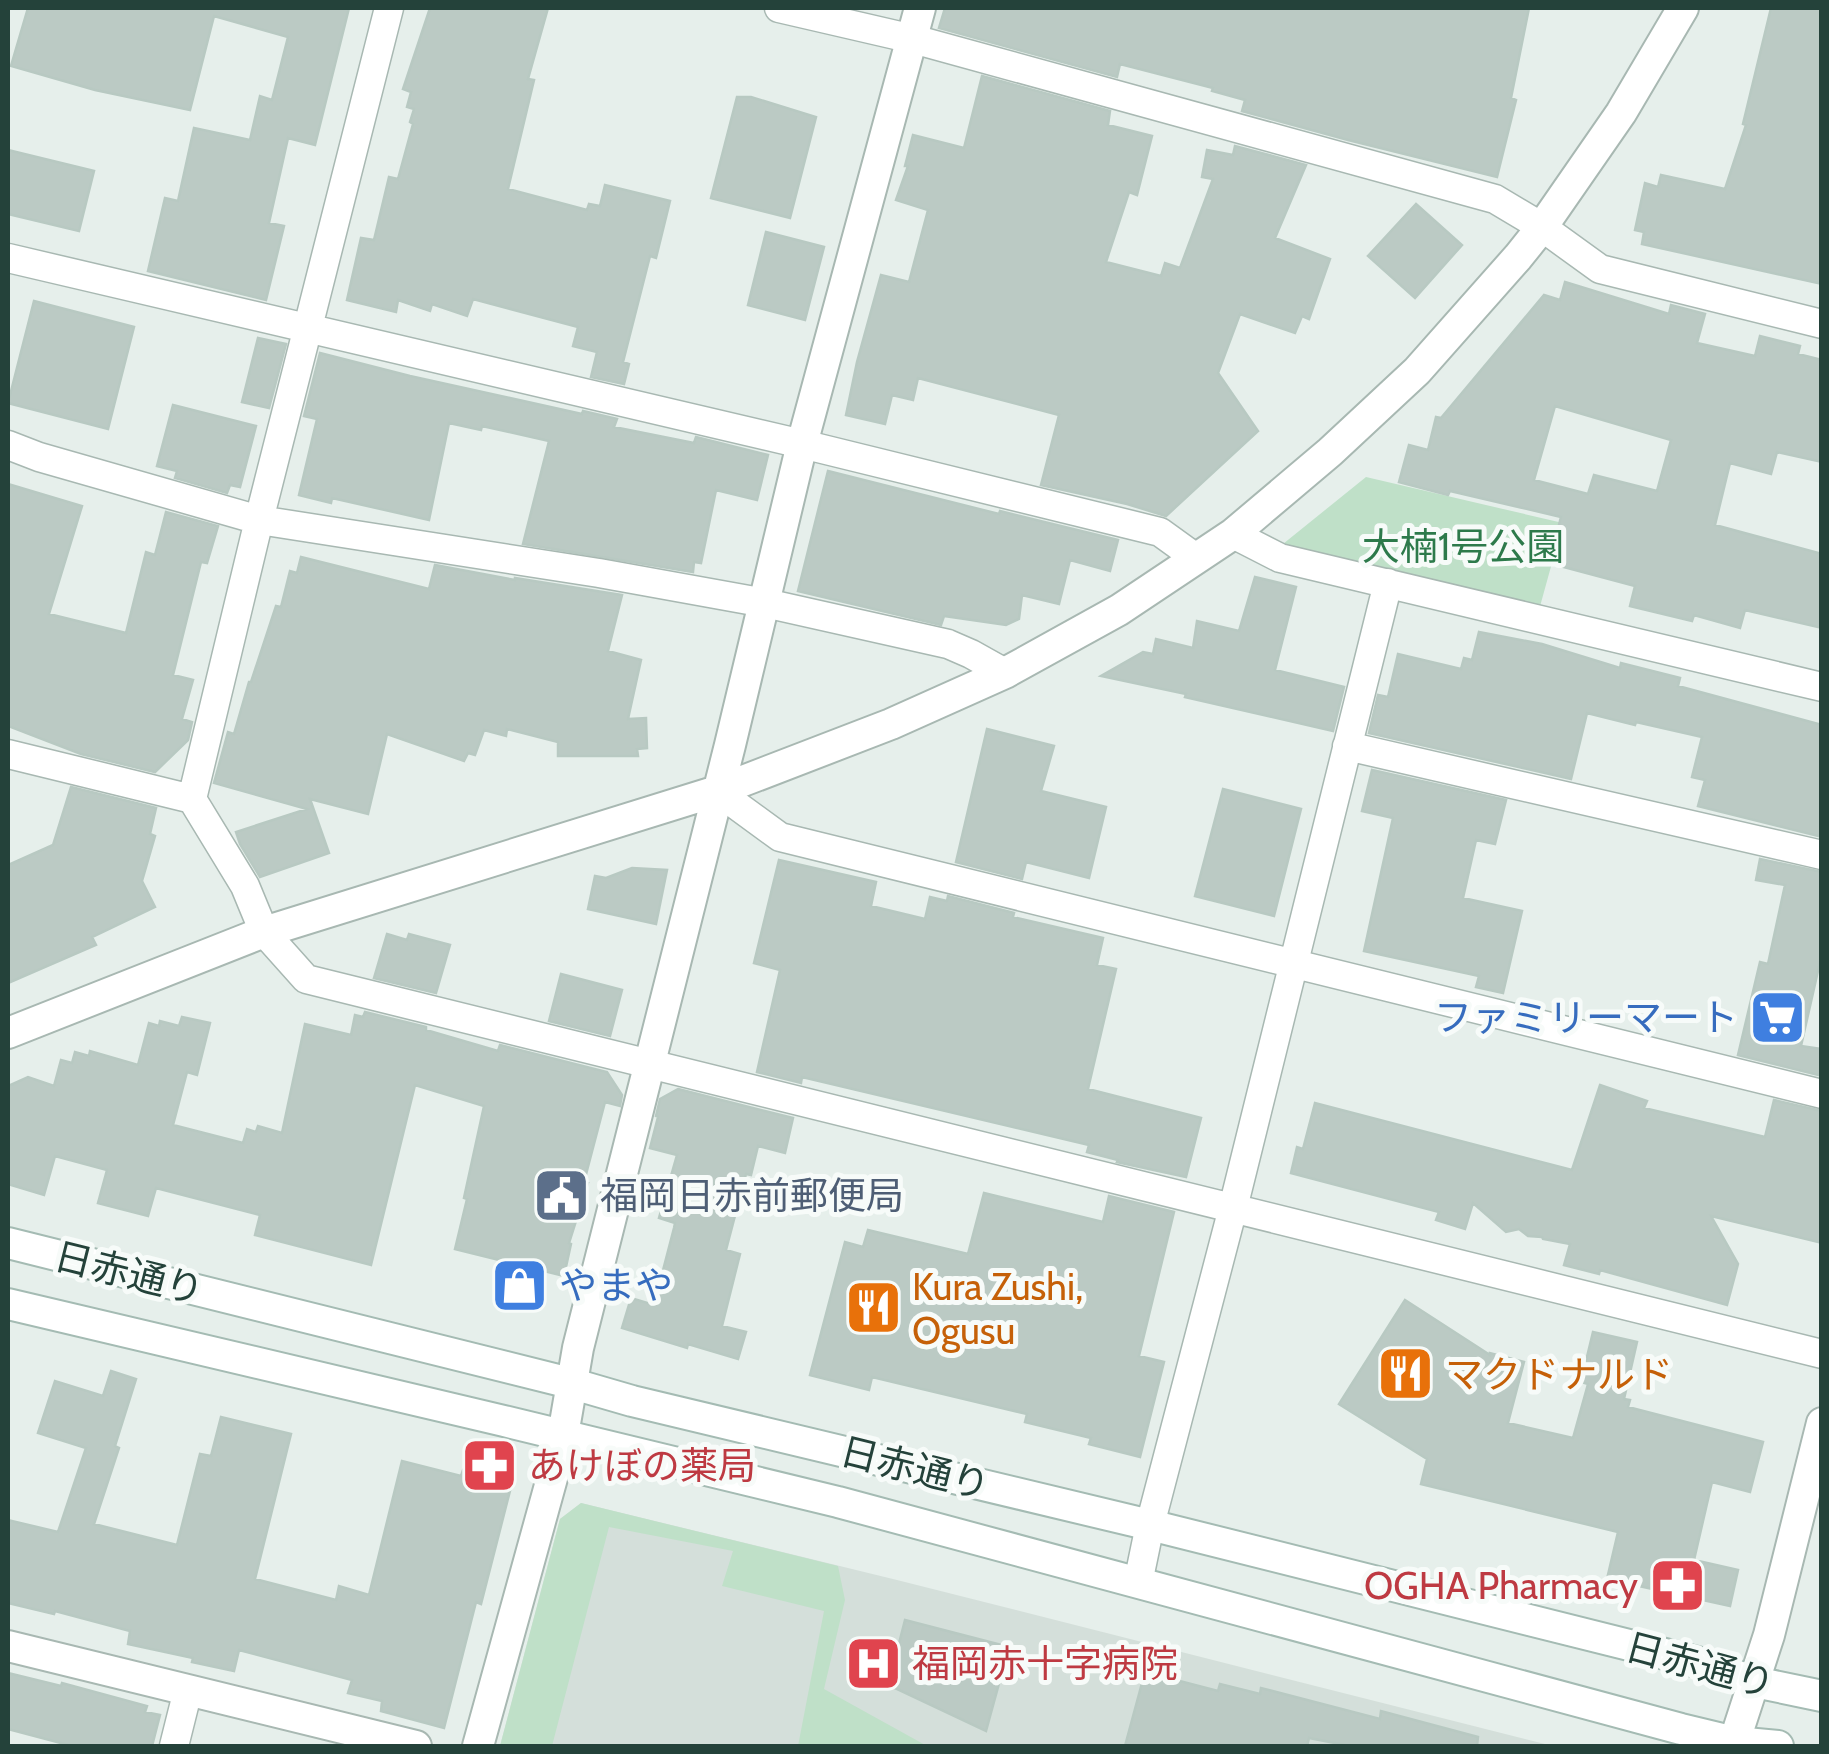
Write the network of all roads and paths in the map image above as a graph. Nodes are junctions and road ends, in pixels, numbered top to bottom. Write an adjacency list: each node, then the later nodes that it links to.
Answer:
1 (389, 8): 9 (street)
2 (779, 8): 5 (street)
3 (920, 8): 5 (street)
4 (1682, 8): 6 (street)
5 (914, 39): 6 (street); 10 (street)
6 (1542, 227): 8 (street); 13 (street)
7 (8, 258): 9 (street)
8 (1822, 324)
9 (308, 330): 10 (street); 12 (street)
10 (802, 444): 14 (street); 16 (street)
11 (8, 445): 12 (street)
12 (259, 520): 16 (street); 22 (street)
13 (1233, 534): 14 (street); 15 (street)
14 (1196, 558): 17 (street)
15 (1388, 583): 18 (street); 19 (street)
16 (765, 603): 17 (street); 21 (street)
17 (1005, 673): 21 (street)
18 (1822, 687)
19 (1348, 746): 23 (street); 25 (street)
20 (8, 754): 22 (street)
21 (717, 791): 24 (street); 25 (street); 27 (street)
22 (192, 799): 24 (street)
23 (1822, 855)
24 (264, 932): 26 (street); 27 (street)
25 (1293, 963): 28 (street); 29 (street)
26 (8, 1033)
27 (650, 1065): 29 (street); 33 (street)
28 (1822, 1094)
29 (1233, 1208): 32 (street); 36 (street)
30 (8, 1243): 33 (street, 日赤通り)
31 (8, 1304): 34 (street, 日赤通り)
32 (1822, 1354)
33 (570, 1383): 34 (street); 36 (street, 日赤通り)
34 (563, 1435): 37 (street, 日赤通り); 45 (street)
35 (1820, 1435): 39 (street)
36 (1150, 1525): 37 (street); 39 (street, 日赤通り)
37 (1138, 1583): 42 (street, 日赤通り)
38 (8, 1646): 40 (street)
39 (1756, 1682): 41 (street, 日赤通り); 42 (street)
40 (188, 1690): 43 (street); 44 (street)
41 (1822, 1696)
42 (1734, 1744): 46 (street, 日赤通り)
43 (174, 1746)
44 (416, 1746)
45 (478, 1746)
46 (1778, 1746)

